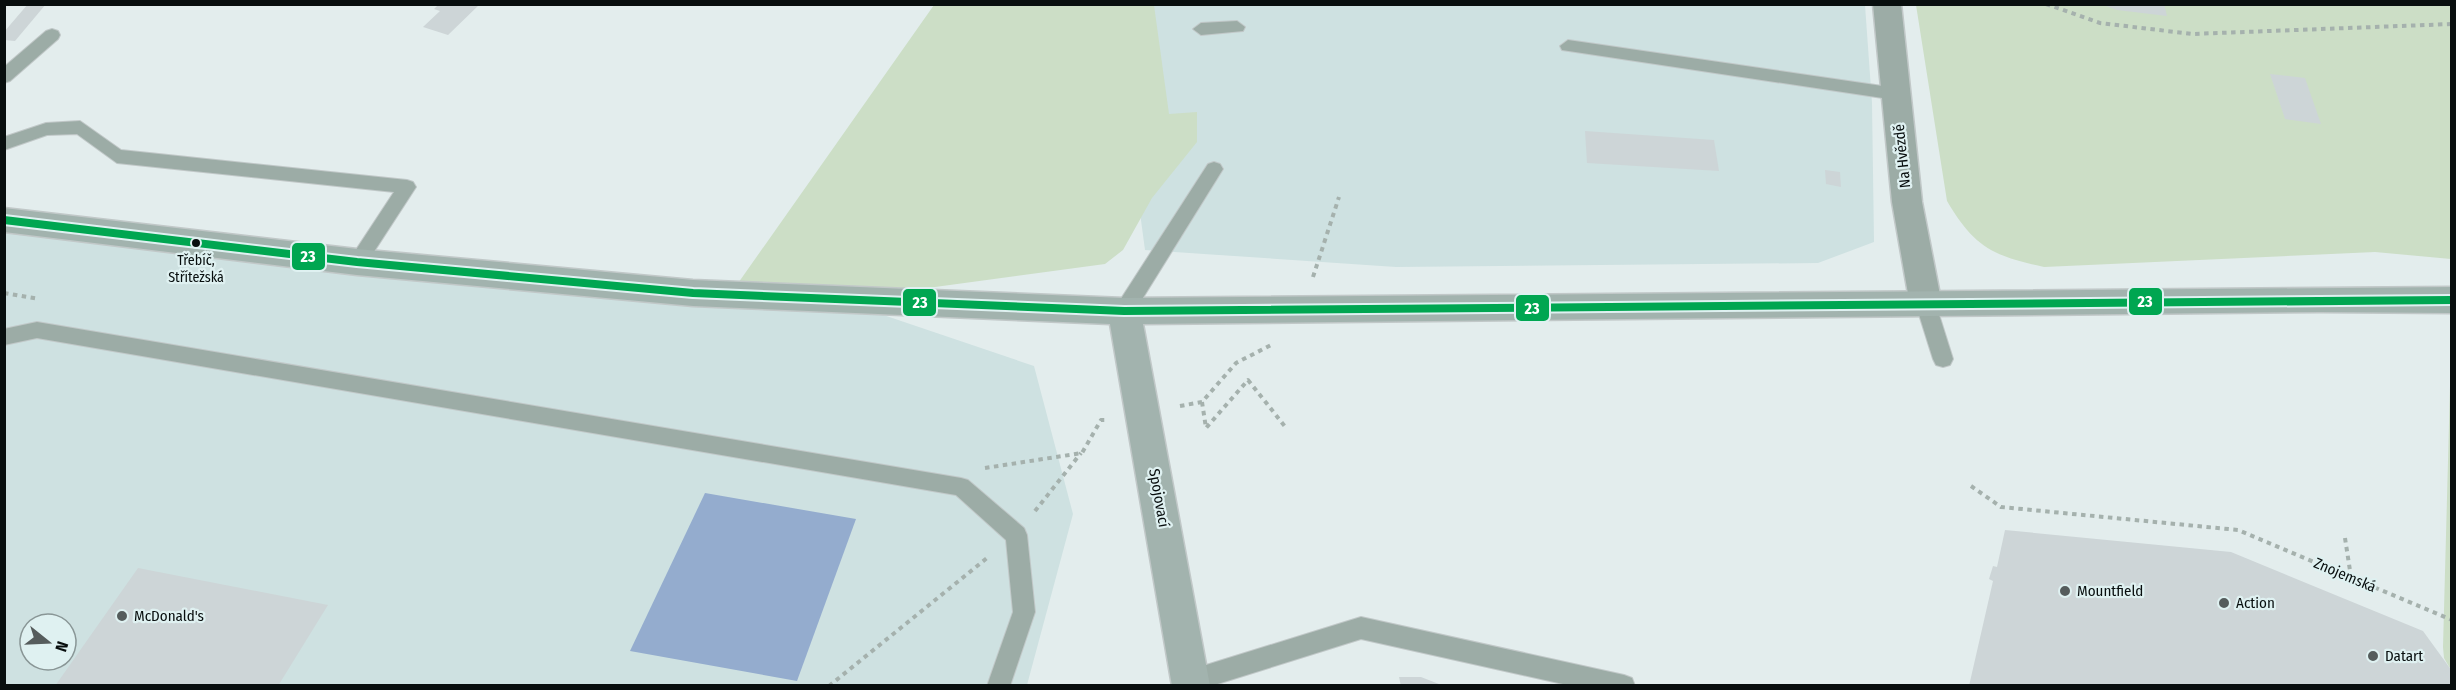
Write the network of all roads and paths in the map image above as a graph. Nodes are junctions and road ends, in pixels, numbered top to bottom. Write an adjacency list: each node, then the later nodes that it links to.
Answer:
1 (1887, 4): 9 (street, Na Hvězdě)
2 (2046, 4): 3 (path)
3 (2451, 24)
4 (1236, 27): 5 (lane)
5 (1201, 29)
6 (52, 34): 8 (lane)
7 (1568, 46): 9 (lane)
8 (4, 77)
9 (1896, 94): 15 (street, Na Hvězdě)
10 (4, 144): 13 (lane)
11 (1214, 169): 16 (lane)
12 (4, 220): 13 (main road)
13 (357, 262): 16 (main road)
14 (2451, 300): 15 (main road)
15 (1926, 305): 16 (main road); 18 (lane)
16 (1124, 311): 27 (main road, Spojovací)
17 (4, 337): 23 (lane)
18 (1943, 359)
19 (1202, 402): 20 (path)
20 (1287, 429)
21 (1082, 453): 23 (path)
22 (1971, 486): 25 (path, Znojemská)
23 (1016, 535): 28 (path); 29 (lane)
24 (2345, 538): 25 (path)
25 (2351, 578): 26 (path, Znojemská)
26 (2451, 620)
27 (1190, 683): 30 (lane)
28 (829, 686)
29 (998, 686)
30 (1624, 686)

